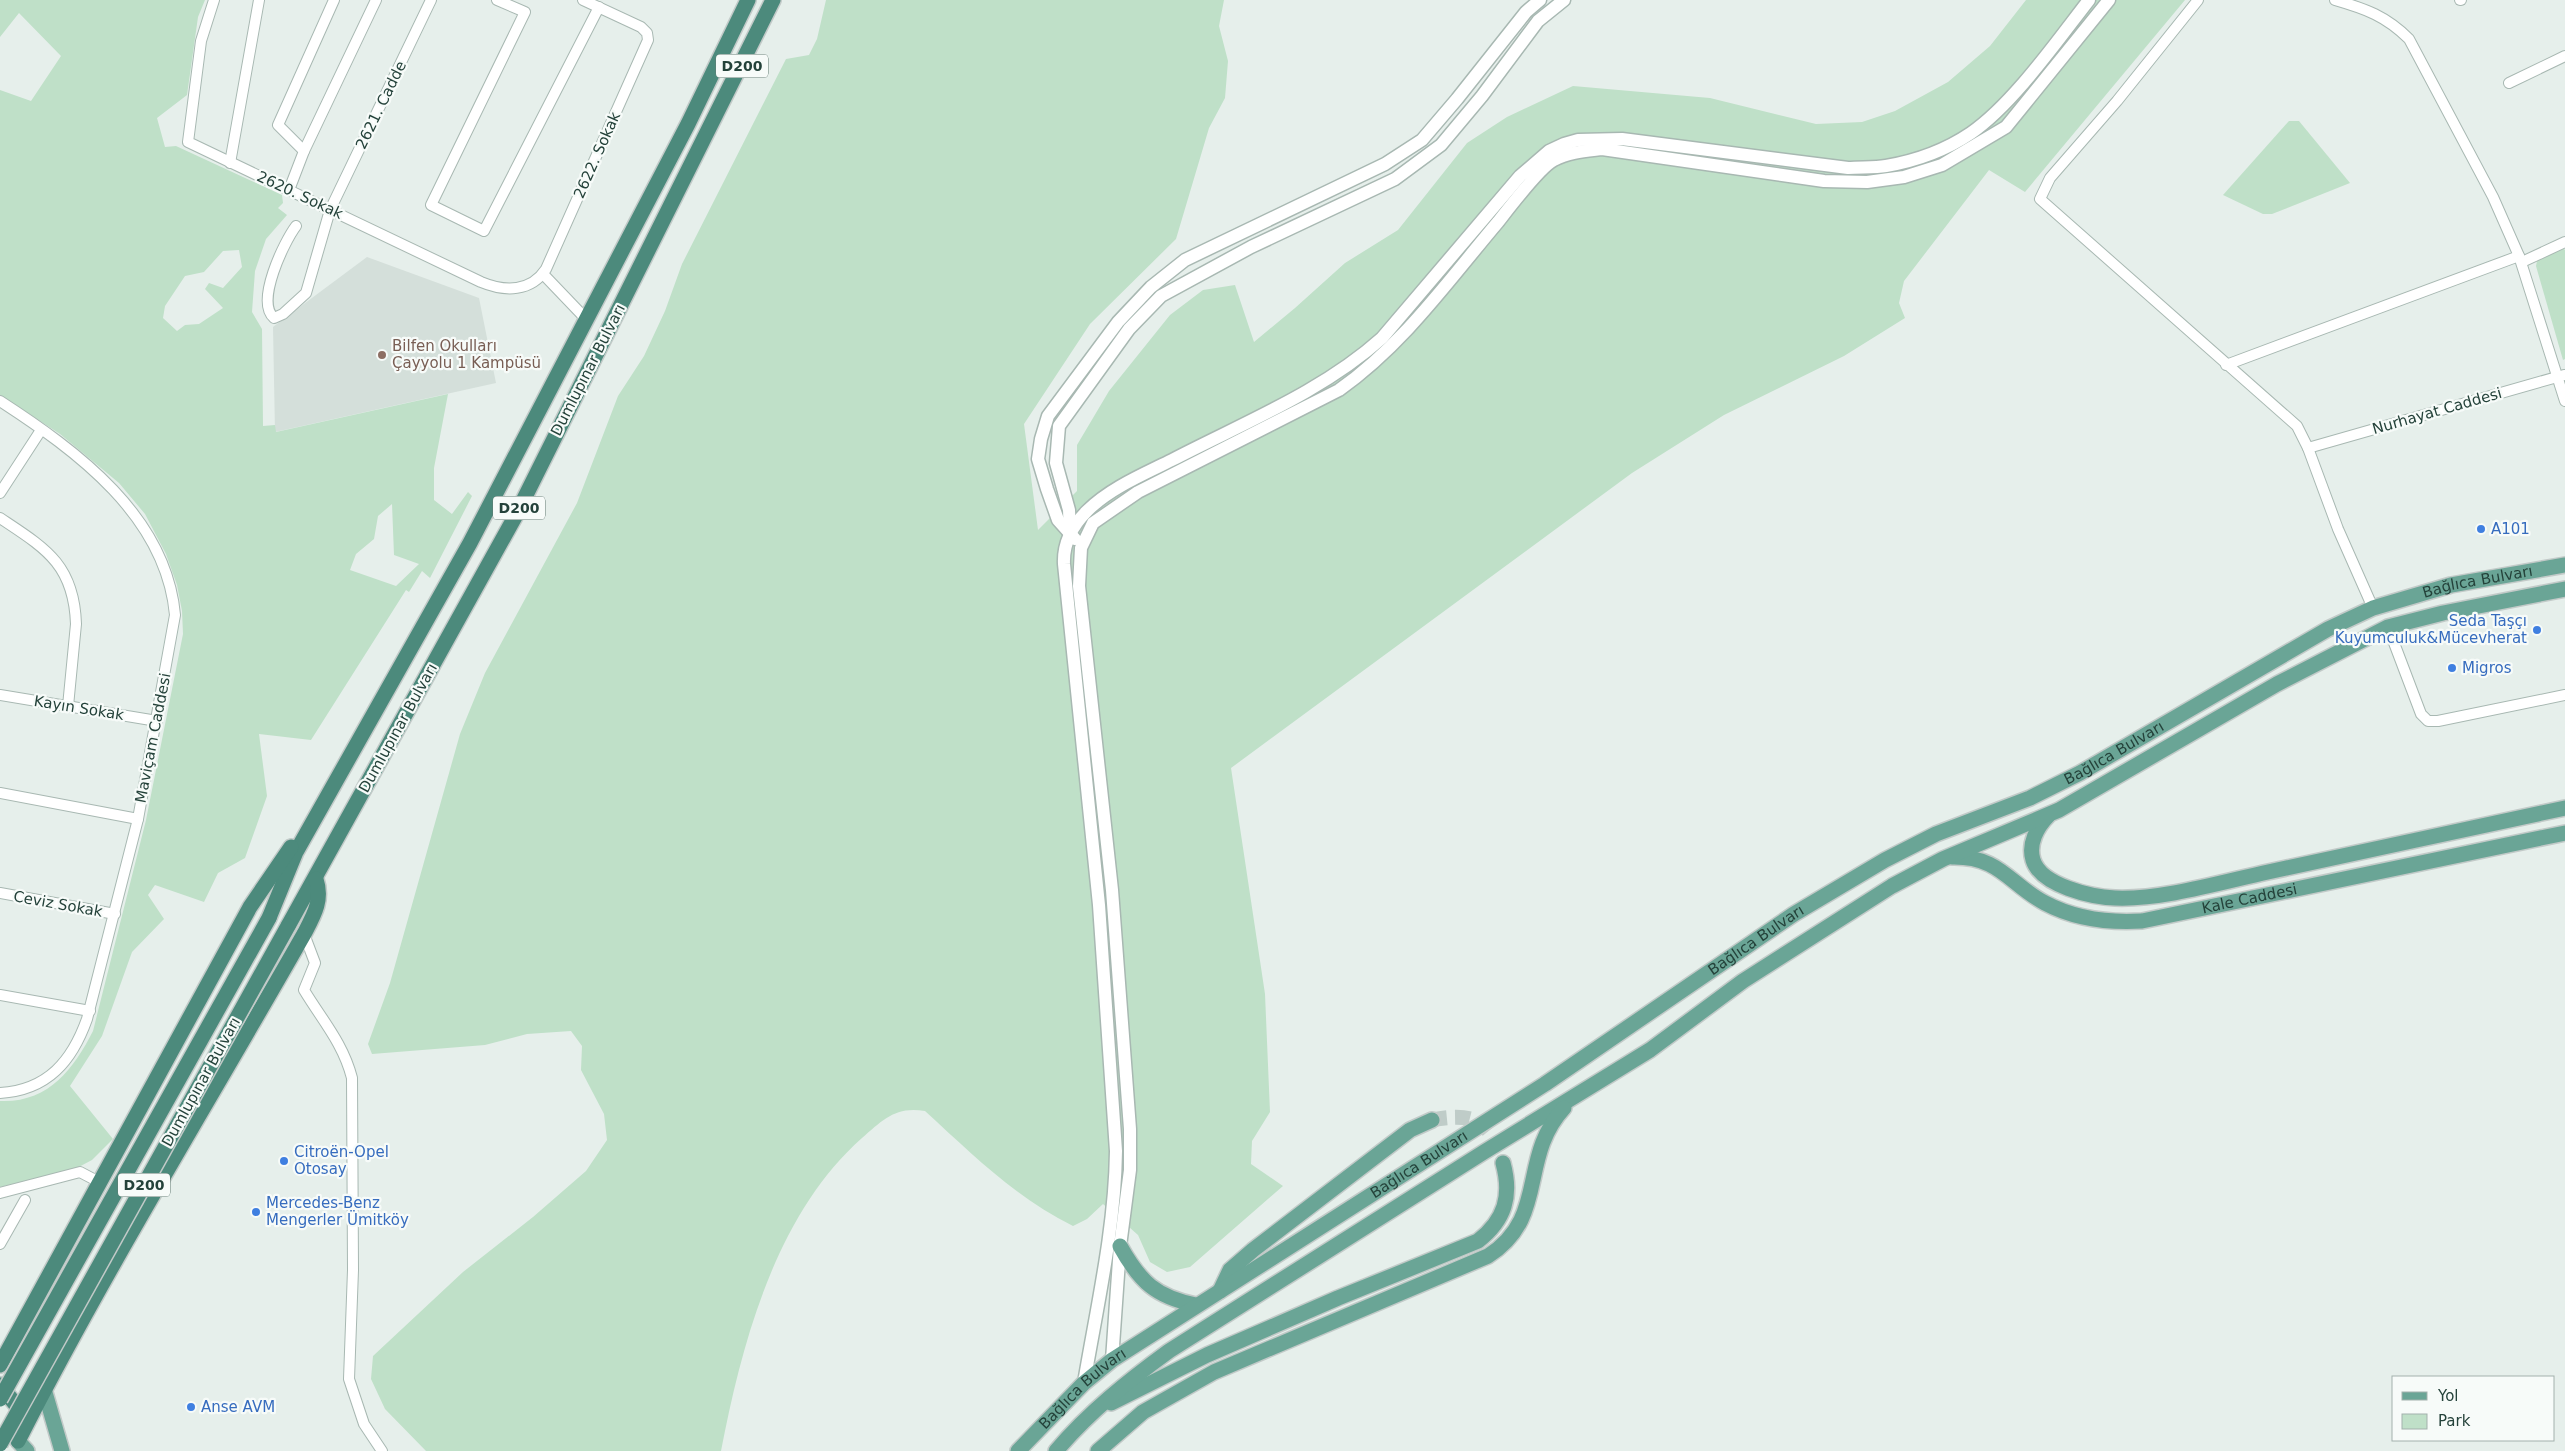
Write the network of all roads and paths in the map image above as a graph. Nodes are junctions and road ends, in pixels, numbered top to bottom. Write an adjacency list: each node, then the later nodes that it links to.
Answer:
1 (214, 0): 21 (street, 2620. Sokak)
2 (260, 0): 21 (street)
3 (334, 0): 20 (street)
4 (376, 0): 20 (street)
5 (431, 0): 23 (street, 2621. Cadde)
6 (497, 0): 17 (street)
7 (583, 0): 17 (street)
8 (748, 0): 28 (highway, Dumlupınar Bulvarı / D200)
9 (773, 0): 54 (highway, Dumlupınar Bulvarı / D200)
10 (1540, 0): 37 (street)
11 (1564, 0): 37 (street)
12 (2089, 0): 37 (street)
13 (2109, 0): 38 (street)
14 (2198, 0): 29 (street)
15 (2335, 0): 16 (street)
16 (2362, 4): 26 (street)
17 (599, 7): 27 (street, 2622. Sokak)
18 (2565, 56): 19 (street)
19 (2510, 83)
20 (304, 150): 22 (street)
21 (230, 162): 22 (street, 2620. Sokak)
22 (289, 190): 23 (street, 2620. Sokak)
23 (330, 210): 24 (street, 2621. Cadde); 27 (street, 2620. Sokak)
24 (296, 226)
25 (2565, 242): 26 (street)
26 (2520, 259): 29 (street); 30 (street)
27 (543, 274): 28 (street)
28 (587, 320): 48 (highway, Dumlupınar Bulvarı / D200)
29 (2226, 365): 34 (street)
30 (2562, 376): 32 (street); 34 (street, Nurhayat Caddesi)
31 (0, 401): 33 (street, Maviçam Caddesi)
32 (2565, 401)
33 (41, 430): 35 (street); 46 (street, Maviçam Caddesi)
34 (2308, 448): 41 (street)
35 (0, 493)
36 (0, 518): 45 (street)
37 (1070, 533): 38 (street); 74 (street)
38 (1081, 548): 68 (street)
39 (2565, 565): 41 (main road, Bağlıca Bulvarı)
40 (2565, 589): 42 (main road, Bağlıca Bulvarı)
41 (2373, 608): 69 (main road, Bağlıca Bulvarı)
42 (2388, 627): 44 (street); 50 (main road, Bağlıca Bulvarı)
43 (0, 695): 45 (street, Kayın Sokak)
44 (2565, 695)
45 (68, 706): 46 (street, Kayın Sokak)
46 (157, 720): 51 (street, Maviçam Caddesi)
47 (0, 793): 51 (street)
48 (326, 796): 64 (highway); 78 (highway, Dumlupınar Bulvarı / D200, bridge)
49 (2565, 808): 50 (main road, Kale Caddesi)
50 (2059, 810): 53 (main road, Bağlıca Bulvarı)
51 (138, 819): 56 (street, Maviçam Caddesi)
52 (2565, 833): 53 (main road, Kale Caddesi)
53 (1948, 857): 61 (main road, Bağlıca Bulvarı)
54 (316, 879): 57 (highway); 81 (highway, Dumlupınar Bulvarı / D200, bridge)
55 (0, 894): 56 (street, Ceviz Sokak)
56 (115, 914): 59 (street, Maviçam Caddesi)
57 (304, 934): 77 (highway); 84 (street)
58 (0, 995): 59 (street)
59 (90, 1011): 60 (street, Maviçam Caddesi)
60 (0, 1093)
61 (1577, 1095): 76 (main road); 79 (main road, Bağlıca Bulvarı)
62 (1432, 1120): 69 (main road)
63 (1503, 1163): 71 (main road)
64 (100, 1183): 65 (street); 73 (highway)
65 (0, 1193)
66 (25, 1200): 67 (street)
67 (0, 1244)
68 (1120, 1246): 70 (main road); 72 (street)
69 (1220, 1291): 70 (main road, Bağlıca Bulvarı)
70 (1196, 1305): 72 (main road, Bağlıca Bulvarı)
71 (1207, 1355): 76 (main road); 79 (main road)
72 (1112, 1360): 74 (main road, Bağlıca Bulvarı)
73 (0, 1365)
74 (1084, 1383): 85 (main road, Bağlıca Bulvarı)
75 (0, 1385): 77 (highway)
76 (1176, 1391): 87 (main road)
77 (41, 1396): 82 (highway); 83 (main road)
78 (0, 1400)
79 (1094, 1411): 86 (main road, Bağlıca Bulvarı)
80 (0, 1421): 82 (highway)
81 (0, 1444)
82 (21, 1448)
83 (62, 1451)
84 (382, 1451)
85 (1018, 1451)
86 (1056, 1451)
87 (1098, 1451)

